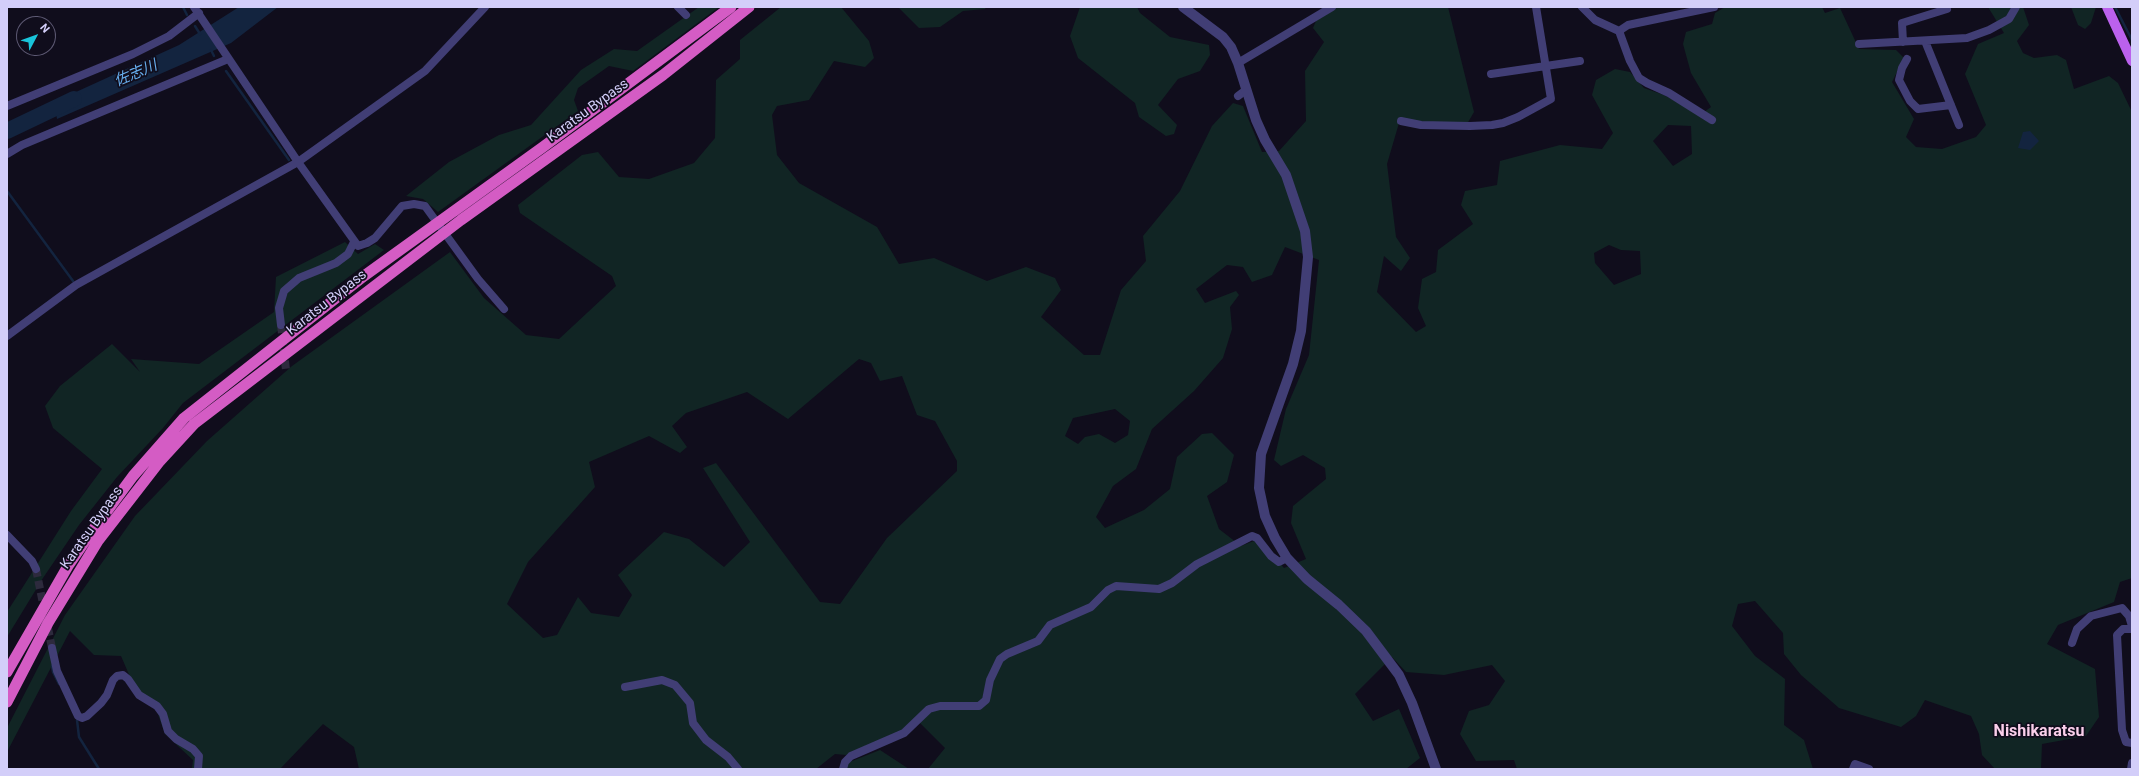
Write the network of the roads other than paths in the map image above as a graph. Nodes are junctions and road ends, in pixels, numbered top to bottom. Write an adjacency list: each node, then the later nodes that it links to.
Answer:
1 (485, 7): 32 (street)
2 (678, 7): 14 (street)
3 (732, 7): 33 (highway, Karatsu Bypass)
4 (749, 7): 34 (highway, Karatsu Bypass)
5 (1183, 7): 23 (street)
6 (1332, 7): 23 (street)
7 (1536, 7): 24 (street)
8 (1582, 7): 15 (street)
9 (1714, 7): 15 (street)
10 (2016, 7): 16 (street)
11 (2107, 7): 22 (main road)
12 (1947, 8): 17 (street)
13 (196, 10): 20 (street); 27 (street)
14 (686, 15)
15 (1619, 31): 28 (street)
16 (1924, 41): 17 (street); 26 (street)
17 (1904, 42): 18 (street)
18 (1859, 44)
19 (1907, 58): 26 (street)
20 (228, 59): 31 (street); 32 (street)
21 (1580, 61): 24 (street)
22 (2132, 61)
23 (1238, 63): 40 (street)
24 (1546, 66): 25 (street); 29 (street)
25 (1491, 74)
26 (1951, 105): 30 (street)
27 (7, 106)
28 (1712, 120)
29 (1401, 121)
30 (1959, 125)
31 (7, 154)
32 (298, 162): 35 (street); 38 (street)
33 (438, 222): 34 (street); 35 (street); 46 (highway, Karatsu Bypass)
34 (446, 234): 36 (street); 48 (highway, Karatsu Bypass)
35 (354, 242): 37 (street)
36 (504, 309)
37 (281, 325)
38 (7, 336)
39 (7, 535): 41 (street)
40 (1287, 558): 53 (street); 54 (street)
41 (36, 569)
42 (2132, 626): 44 (street)
43 (2132, 630): 49 (street)
44 (2072, 643)
45 (52, 648): 51 (street)
46 (7, 672)
47 (625, 687): 52 (street)
48 (7, 702)
49 (2132, 743)
50 (2132, 763): 57 (street)
51 (198, 769)
52 (738, 769)
53 (843, 769)
54 (1436, 769)
55 (1853, 769): 56 (street)
56 (1869, 769)
57 (2131, 769)

